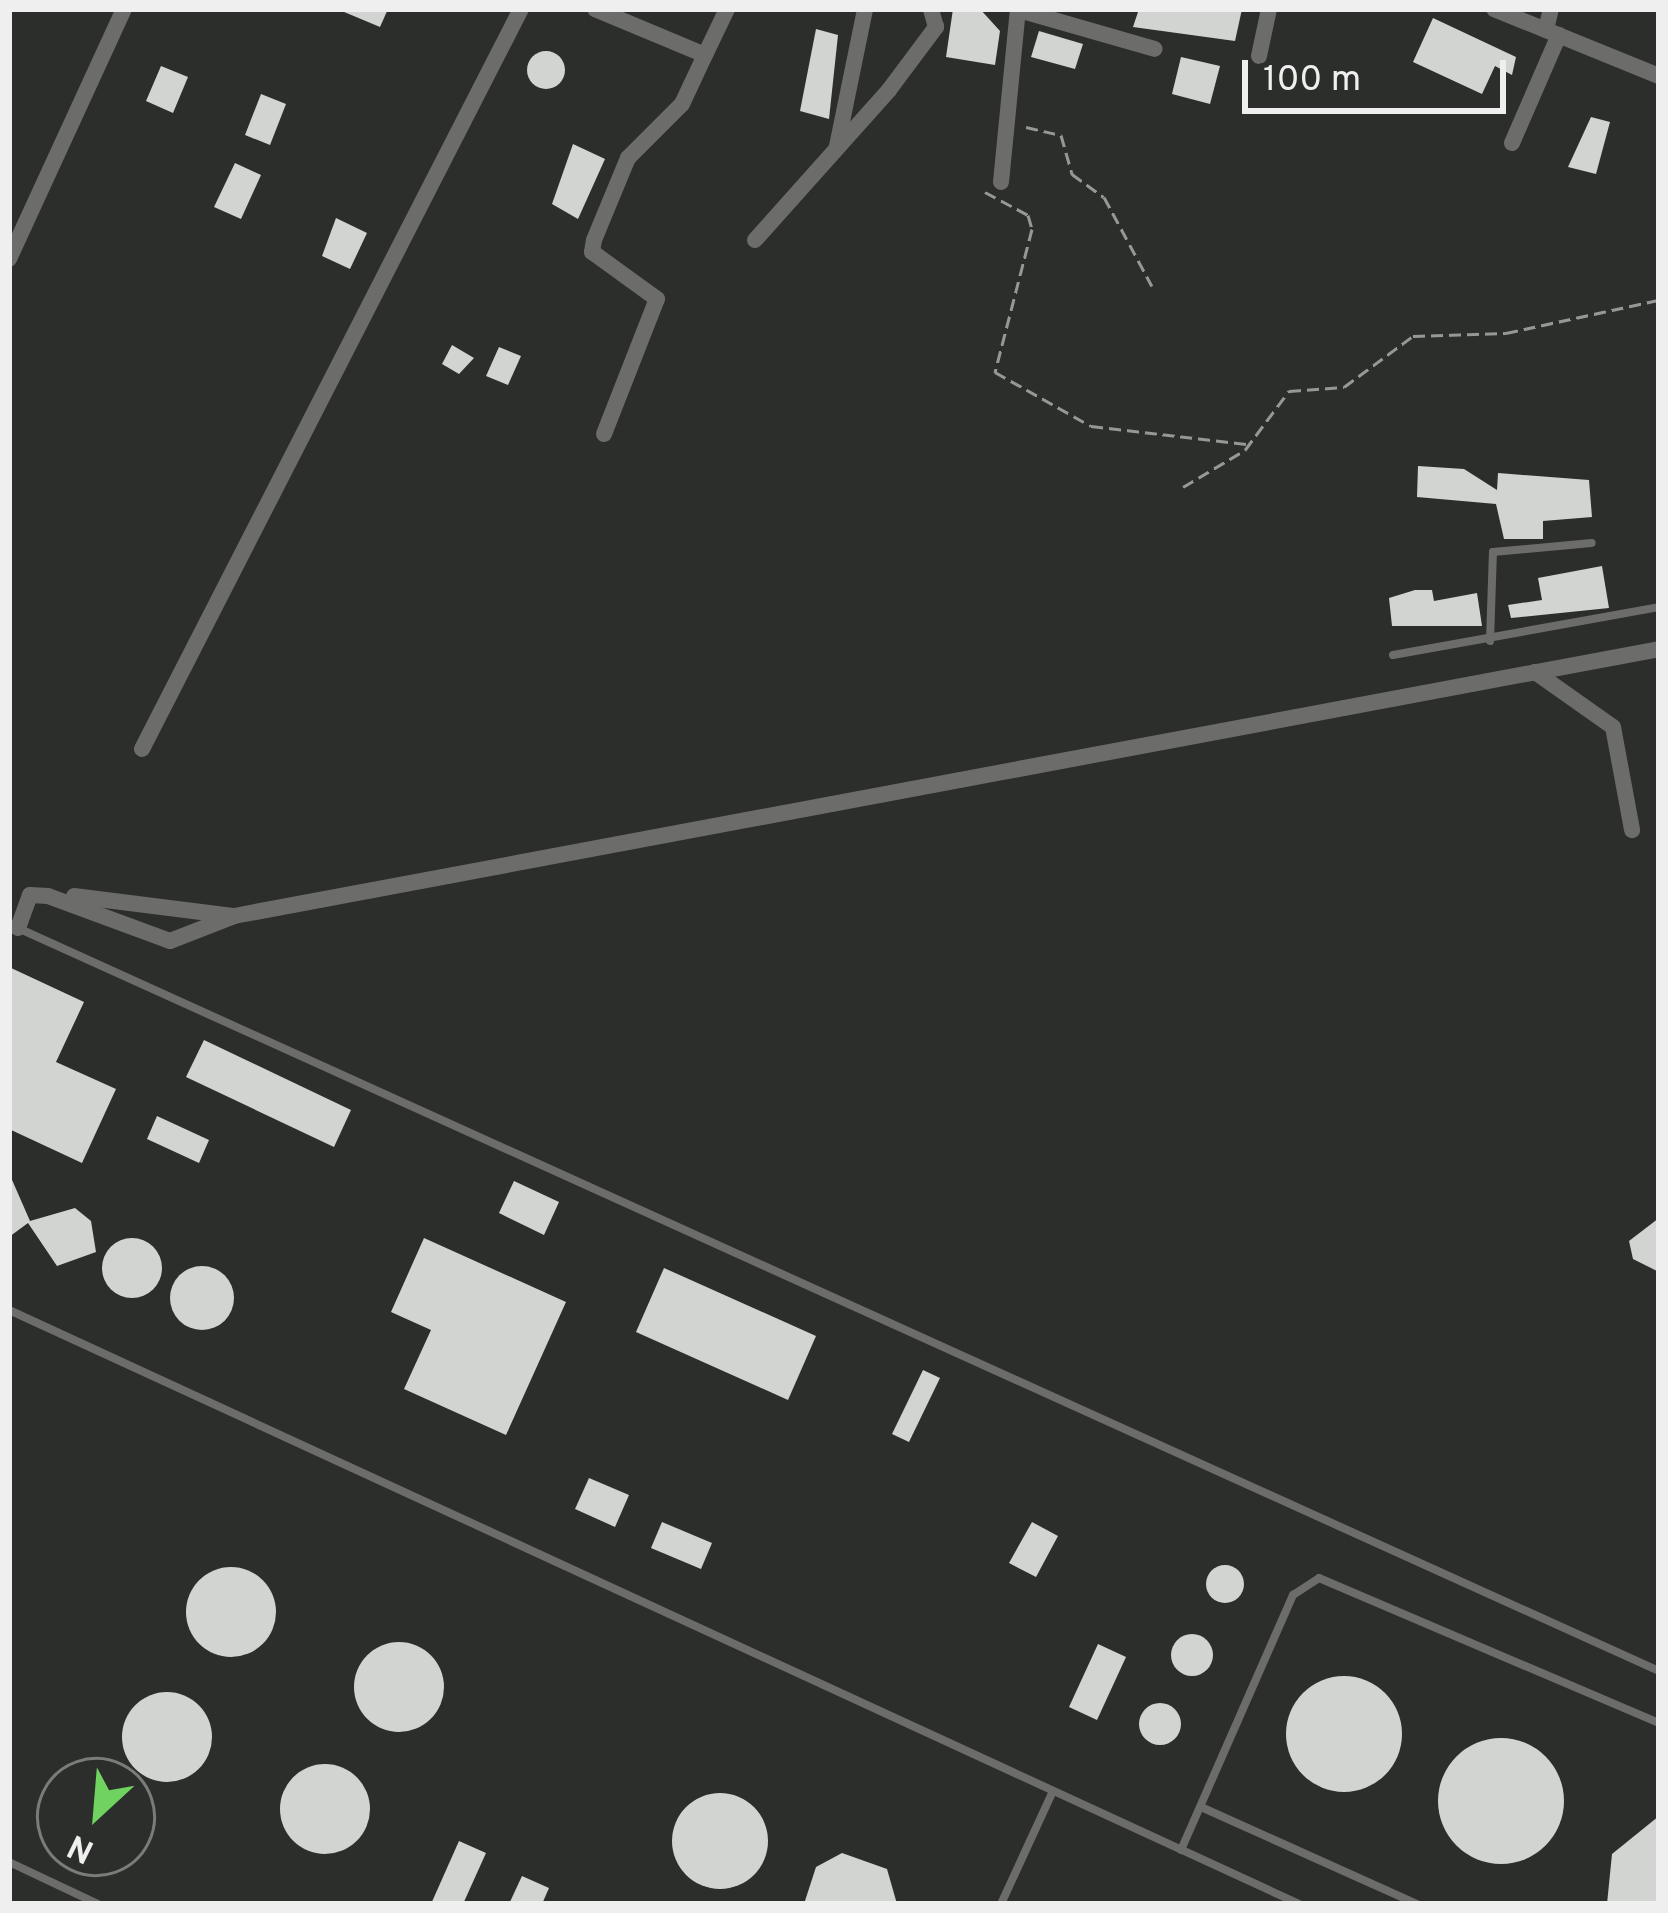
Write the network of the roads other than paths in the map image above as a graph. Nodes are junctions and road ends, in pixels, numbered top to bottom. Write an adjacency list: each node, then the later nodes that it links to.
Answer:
1 (124, 9): 19 (street)
2 (520, 9): 29 (street)
3 (595, 9): 13 (street)
4 (727, 9): 13 (street)
5 (865, 9): 17 (street)
6 (932, 9): 17 (street)
7 (1019, 9): 12 (street); 18 (street)
8 (1269, 9): 14 (street)
9 (1494, 9): 11 (street)
10 (1551, 9): 11 (street)
11 (1553, 32): 15 (street); 16 (street)
12 (1155, 50)
13 (705, 56): 22 (street)
14 (1258, 56)
15 (1659, 76)
16 (1512, 143)
17 (836, 147): 20 (street)
18 (1001, 182)
19 (14, 219): 21 (street)
20 (755, 240)
21 (9, 259)
22 (604, 434)
23 (1592, 543): 25 (lane)
24 (1659, 607): 25 (lane)
25 (1490, 641): 27 (lane)
26 (1659, 649): 28 (street)
27 (1393, 656)
28 (1534, 672): 30 (street); 32 (street)
29 (142, 749)
30 (1632, 830)
31 (48, 896): 32 (street); 32 (street); 33 (street)
32 (234, 916)
33 (13, 926): 35 (lane)
34 (9, 1310): 37 (lane)
35 (1659, 1671)
36 (1659, 1723): 38 (lane)
37 (1053, 1791): 39 (lane); 42 (lane)
38 (1201, 1807): 39 (lane); 44 (lane)
39 (1181, 1850): 43 (lane)
40 (9, 1862): 41 (lane)
41 (98, 1904)
42 (1001, 1904)
43 (1299, 1904)
44 (1417, 1904)

